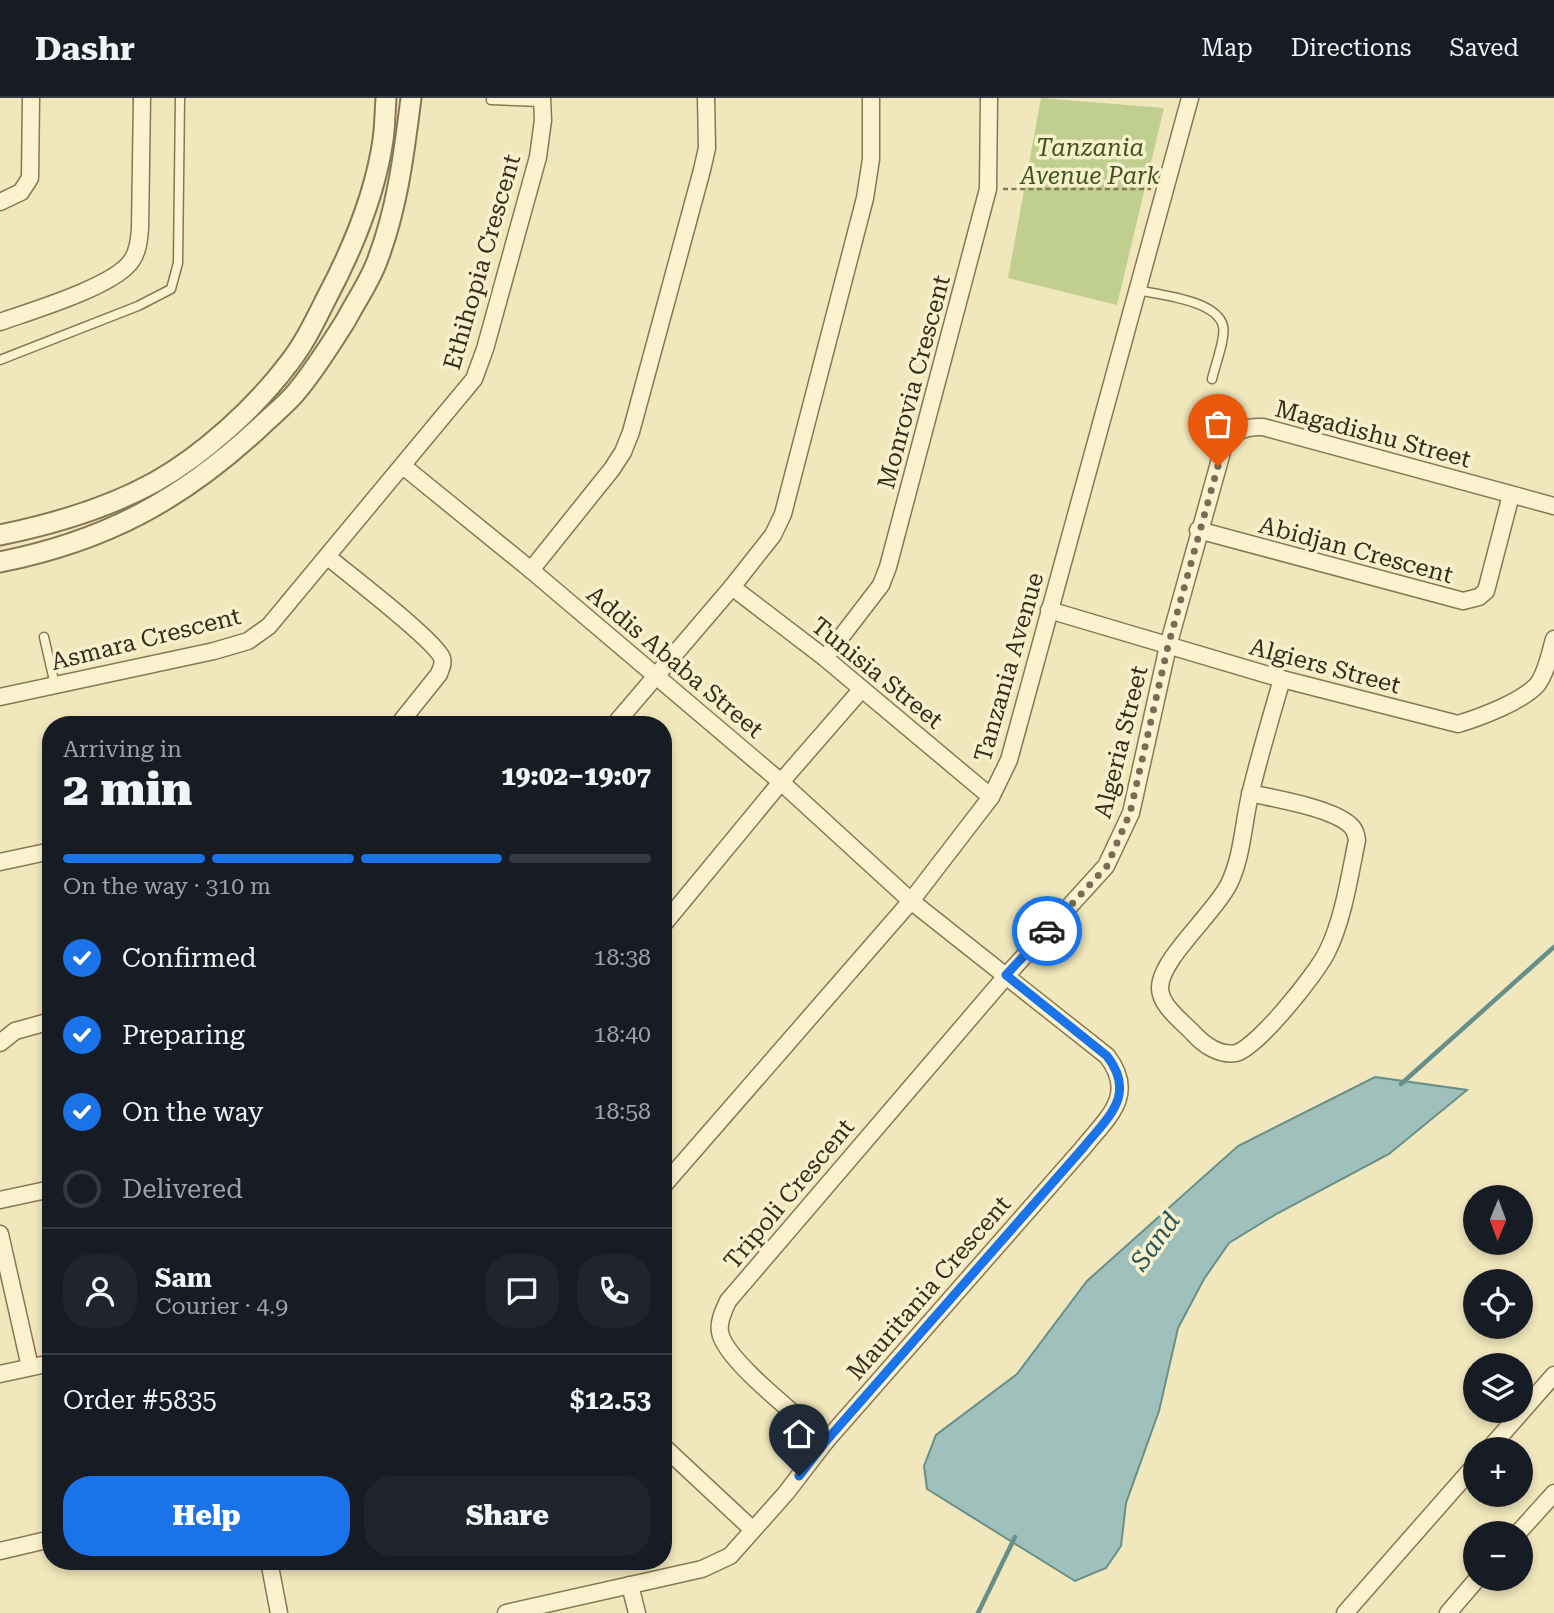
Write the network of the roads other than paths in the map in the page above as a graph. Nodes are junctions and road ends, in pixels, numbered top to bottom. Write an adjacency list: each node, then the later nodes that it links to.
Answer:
1 (31, 98): 12 (street)
2 (142, 98): 14 (street)
3 (180, 98): 15 (lane)
4 (386, 98): 21 (street)
5 (411, 98): 23 (street)
6 (706, 98): 24 (street)
7 (871, 98): 25 (street)
8 (989, 98): 30 (street, Monrovia Crescent)
9 (1190, 98): 13 (street, Tanzania Avenue)
10 (491, 100): 11 (lane)
11 (542, 100): 17 (street, Ethihopia Crescent)
12 (0, 202)
13 (1137, 290): 16 (lane); 26 (street, Tanzania Avenue)
14 (0, 322)
15 (0, 360)
16 (1212, 379)
17 (403, 466): 22 (street, Ethihopia Crescent); 24 (street, Addis Ababa Street)
18 (1511, 495): 19 (street, Magadishu Street); 20 (street, Magadishu Street); 20 (street, Abidjan Crescent)
19 (1554, 506)
20 (1198, 530): 29 (street, Magadishu Street)
21 (0, 535)
22 (328, 557): 33 (street, Asmara Crescent); 36 (street)
23 (0, 562)
24 (531, 570): 31 (street, Addis Ababa Street)
25 (732, 587): 30 (street, Tunisia Street); 31 (street)
26 (1049, 610): 29 (street, Algiers Street); 40 (street, Tanzania Avenue)
27 (44, 637): 33 (lane)
28 (1554, 639): 32 (street, Algiers Street)
29 (1168, 646): 32 (street, Algiers Street); 45 (street, Algeria Street)
30 (825, 659): 34 (street, Tunisia Street)
31 (655, 677): 37 (street); 38 (street, Addis Ababa Street)
32 (1282, 679): 39 (street)
33 (55, 685): 35 (street, Asmara Crescent)
34 (861, 690): 38 (street); 40 (street, Tunisia Street)
35 (0, 697)
36 (405, 716)
37 (622, 716)
38 (780, 782): 43 (street, Addis Ababa Street); 44 (street)
39 (1250, 793): 39 (street)
40 (991, 797): 43 (street, Tanzania Avenue)
41 (42, 853): 42 (street)
42 (0, 862)
43 (911, 901): 45 (street, Mauritania Crescent); 48 (street, Tanzania Avenue)
44 (672, 914)
45 (1006, 975): 57 (street, Tripoli Crescent); 57 (street, Mauritania Crescent)
46 (42, 1024): 47 (street)
47 (0, 1043)
48 (672, 1169)
49 (42, 1191): 50 (street)
50 (0, 1200)
51 (0, 1234): 53 (street)
52 (42, 1365): 53 (street)
53 (30, 1367): 54 (street)
54 (0, 1374)
55 (1554, 1375): 56 (street)
56 (1500, 1437)
57 (826, 1441): 62 (street, Mauritania Crescent)
58 (672, 1454): 62 (street)
59 (1463, 1479): 71 (street)
60 (1554, 1493): 61 (street)
61 (1529, 1521)
62 (752, 1529): 66 (street, Mauritania Crescent)
63 (42, 1541): 64 (street)
64 (0, 1551)
65 (271, 1570): 68 (street)
66 (630, 1585): 69 (street, Mauritania Crescent); 70 (street)
67 (1467, 1591): 72 (street)
68 (279, 1613)
69 (506, 1613)
70 (637, 1613)
71 (1345, 1613)
72 (1448, 1613)

